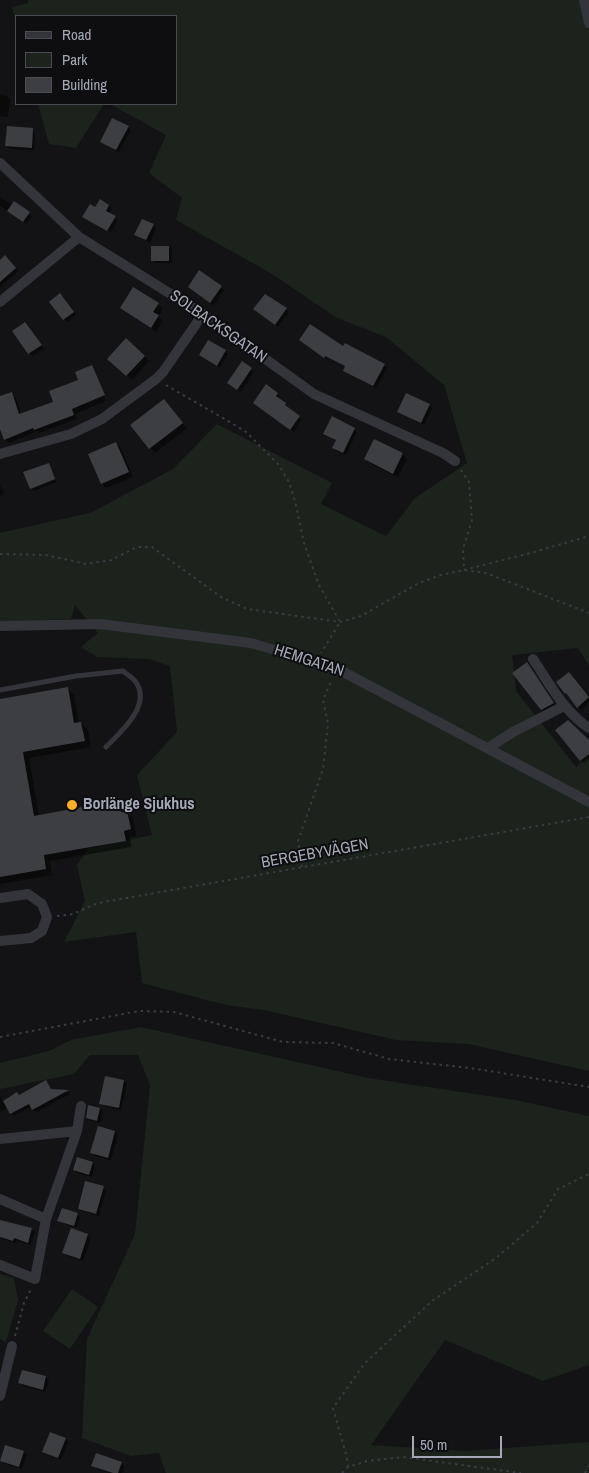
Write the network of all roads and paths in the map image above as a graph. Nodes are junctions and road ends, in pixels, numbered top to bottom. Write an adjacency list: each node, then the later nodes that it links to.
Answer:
1 (584, 0): 2 (street)
2 (589, 23)
3 (0, 163): 4 (street, SOLBACKSGATAN)
4 (79, 237): 5 (street); 6 (street, SOLBACKSGATAN)
5 (0, 302)
6 (203, 314): 7 (street); 9 (street, SOLBACKSGATAN)
7 (156, 379): 8 (street); 14 (path)
8 (0, 454)
9 (455, 461): 12 (path)
10 (589, 536): 12 (path)
11 (0, 554): 14 (path)
12 (464, 570): 13 (path); 14 (path)
13 (589, 613)
14 (340, 622): 17 (path)
15 (0, 626): 17 (street, HEMGATAN)
16 (532, 659): 20 (street)
17 (316, 662): 18 (street, HEMGATAN)
18 (336, 668): 23 (street, HEMGATAN); 26 (path)
19 (0, 690): 22 (lane)
20 (564, 706): 21 (street); 23 (street)
21 (589, 728)
22 (106, 747)
23 (488, 748): 24 (street, HEMGATAN)
24 (589, 802)
25 (589, 817): 26 (path, BERGEBYVÄGEN)
26 (302, 867): 28 (path, BERGEBYVÄGEN)
27 (0, 898): 28 (street)
28 (47, 917): 29 (street)
29 (0, 941)
30 (0, 1037): 31 (path)
31 (589, 1087)
32 (82, 1106): 33 (street)
33 (77, 1131): 34 (street); 37 (street)
34 (0, 1139)
35 (589, 1174): 43 (path)
36 (0, 1199): 37 (street)
37 (46, 1219): 39 (street)
38 (0, 1265): 39 (street)
39 (35, 1279): 40 (path)
40 (12, 1346): 41 (street)
41 (0, 1396)
42 (589, 1466): 48 (path)
43 (348, 1467): 44 (path); 45 (path)
44 (485, 1468): 46 (path); 47 (path)
45 (342, 1473)
46 (485, 1473)
47 (521, 1473)
48 (585, 1473)

